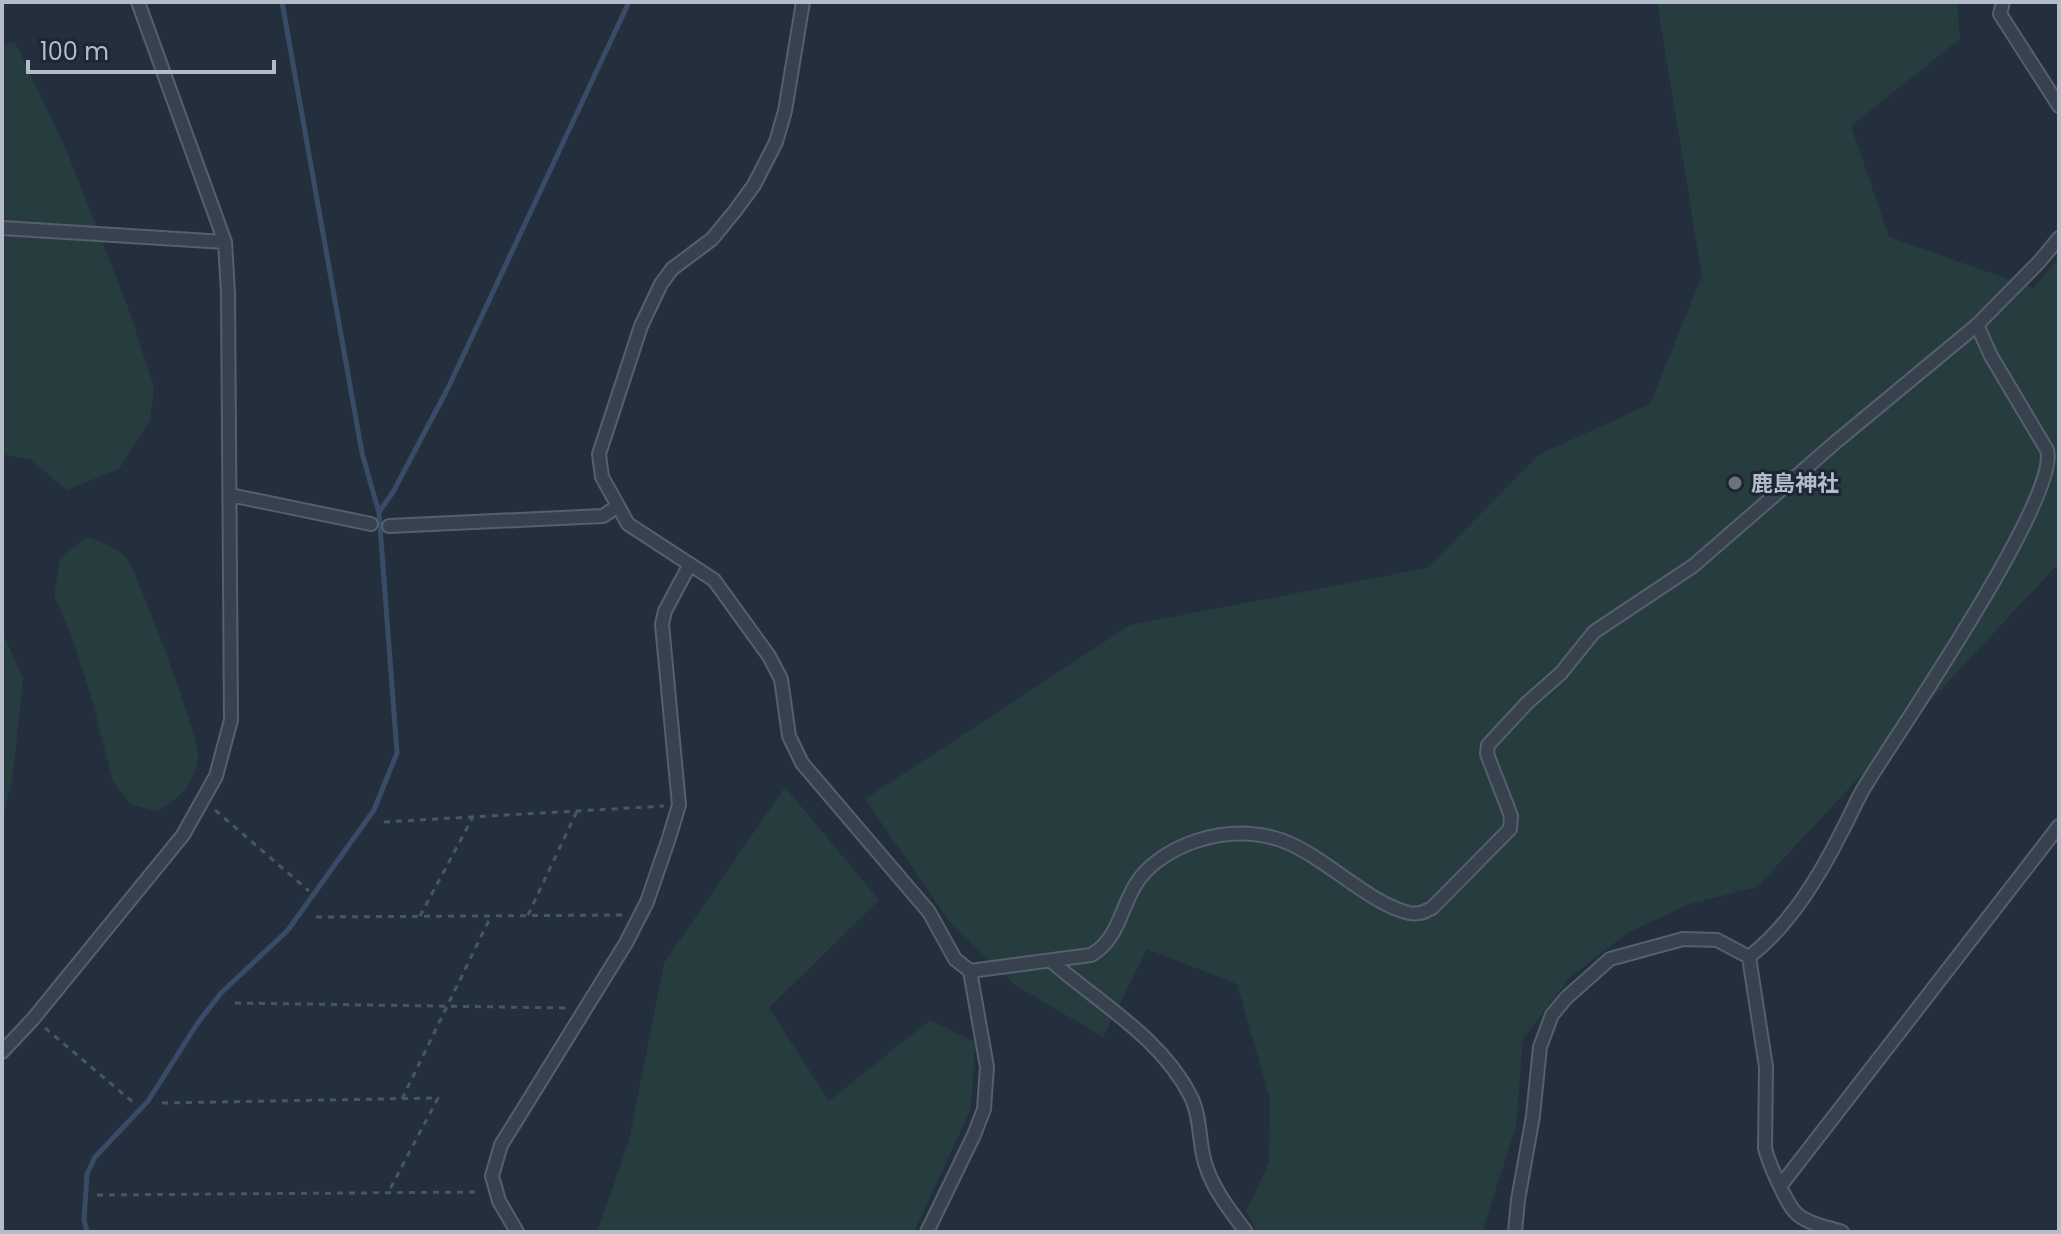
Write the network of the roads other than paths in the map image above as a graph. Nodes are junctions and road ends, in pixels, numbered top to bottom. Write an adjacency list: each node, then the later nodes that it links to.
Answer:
1 (138, 2): 7 (street)
2 (803, 2): 10 (street)
3 (2003, 2): 4 (street)
4 (2059, 106)
5 (2, 228): 7 (street)
6 (2059, 238): 8 (street)
7 (225, 242): 9 (street)
8 (1977, 325): 15 (street); 16 (street)
9 (230, 495): 11 (street); 18 (street)
10 (618, 506): 12 (street); 13 (street)
11 (371, 524)
12 (389, 526)
13 (690, 564): 17 (street); 21 (street)
14 (2059, 826): 19 (street)
15 (1749, 957): 19 (street); 20 (street)
16 (1051, 961): 17 (street); 23 (street)
17 (970, 971): 22 (street)
18 (2, 1052)
19 (1781, 1185): 24 (street)
20 (1517, 1231)
21 (517, 1232)
22 (927, 1232)
23 (1246, 1232)
24 (1842, 1232)

